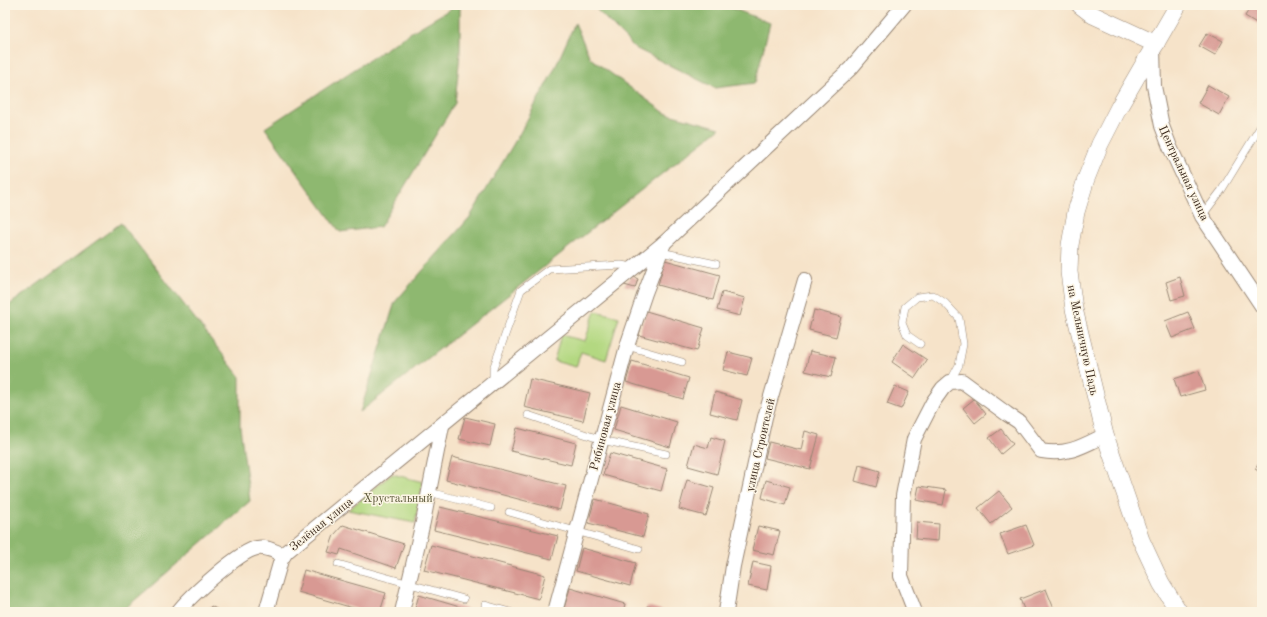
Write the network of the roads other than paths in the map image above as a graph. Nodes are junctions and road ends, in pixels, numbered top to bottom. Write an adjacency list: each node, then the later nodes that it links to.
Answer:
1 (904, 5): 7 (street, Зелёная улица)
2 (1080, 5): 4 (street)
3 (1178, 5): 4 (street, на Мельничную Падь)
4 (1154, 46): 6 (street, Центральная улица); 19 (street, на Мельничную Падь)
5 (1262, 124): 6 (lane)
6 (1202, 216): 11 (street, Центральная улица)
7 (663, 248): 8 (lane); 9 (street, Зелёная улица); 13 (street, Рябиновая улица)
8 (716, 264)
9 (634, 268): 16 (street, Зелёная улица); 16 (lane)
10 (805, 280): 37 (street, улица Строителей)
11 (1262, 306)
12 (920, 344): 15 (lane)
13 (627, 346): 14 (lane); 20 (street, Рябиновая улица)
14 (682, 362)
15 (950, 382): 19 (street); 38 (street)
16 (494, 383): 18 (street, Зелёная улица)
17 (528, 415): 20 (lane)
18 (442, 426): 22 (street); 27 (street, Зелёная улица)
19 (1105, 435): 39 (street, на Мельничную Падь)
20 (602, 440): 21 (lane); 25 (street, Рябиновая улица)
21 (666, 454)
22 (429, 492): 23 (lane); 29 (street)
23 (491, 508)
24 (509, 512): 25 (lane)
25 (576, 530): 26 (lane); 36 (street, Рябиновая улица)
26 (639, 549)
27 (284, 556): 32 (street); 33 (street, Зелёная улица)
28 (338, 564): 29 (lane)
29 (408, 584): 30 (lane); 34 (street)
30 (464, 599)
31 (485, 605): 35 (lane)
32 (178, 612)
33 (266, 612)
34 (402, 612)
35 (510, 612)
36 (555, 612)
37 (726, 612)
38 (915, 612)
39 (1179, 612)

